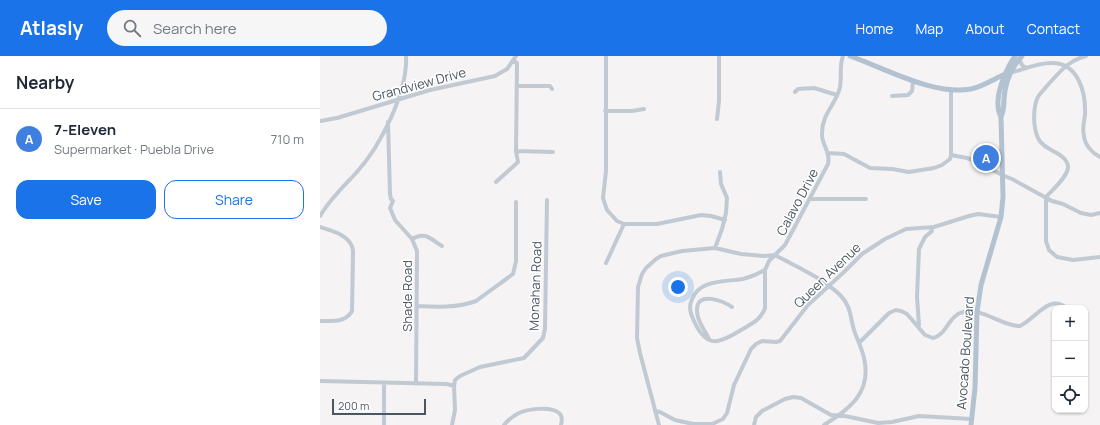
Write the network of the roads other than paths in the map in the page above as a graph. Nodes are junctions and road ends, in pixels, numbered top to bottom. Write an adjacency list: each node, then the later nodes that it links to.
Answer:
1 (406, 56): 21 (street)
2 (606, 56): 23 (street)
3 (719, 56): 25 (street)
4 (843, 56): 19 (street, Calavo Drive)
5 (850, 56): 13 (main road)
6 (1086, 56): 9 (street)
7 (1019, 57): 10 (street); 11 (main road, Avocado Boulevard)
8 (515, 58): 14 (street); 21 (street, Grandview Drive)
9 (1066, 66): 10 (street); 32 (street); 36 (street)
10 (1026, 68): 11 (street)
11 (1007, 73): 12 (main road); 15 (main road, Avocado Boulevard); 24 (main road, Avocado Boulevard)
12 (994, 79): 15 (main road); 17 (main road)
13 (913, 81): 17 (main road); 20 (street)
14 (517, 86): 16 (street); 28 (street)
15 (1001, 86): 24 (main road, Avocado Boulevard)
16 (552, 89)
17 (951, 89): 31 (street)
18 (795, 92): 19 (street)
19 (837, 94): 30 (street, Calavo Drive)
20 (892, 96)
21 (398, 99): 26 (street, Grandview Drive); 27 (street)
22 (644, 109): 23 (street)
23 (605, 111): 45 (street)
24 (1001, 117): 34 (main road, Avocado Boulevard)
25 (717, 119)
26 (320, 121)
27 (388, 122): 42 (street); 48 (street, Shade Road)
28 (516, 151): 29 (street); 35 (street)
29 (553, 152)
30 (828, 153): 31 (street); 37 (street, Calavo Drive)
31 (951, 155): 34 (street)
32 (1100, 157)
33 (720, 172): 44 (street)
34 (1002, 175): 36 (street); 43 (main road, Avocado Boulevard)
35 (496, 182)
36 (1046, 197): 41 (street); 52 (street)
37 (810, 199): 38 (street); 51 (street, Calavo Drive)
38 (866, 199)
39 (547, 200): 67 (street, Monahan Road)
40 (516, 202): 57 (street)
41 (1100, 213)
42 (320, 216)
43 (1001, 217): 47 (street, Queen Avenue); 59 (main road, Avocado Boulevard)
44 (725, 220): 45 (street); 50 (street)
45 (624, 224): 53 (street)
46 (320, 227): 60 (street)
47 (931, 227): 55 (street, Queen Avenue); 61 (street)
48 (412, 239): 49 (street); 57 (street, Shade Road)
49 (442, 246)
50 (715, 248): 51 (street); 68 (street)
51 (774, 254): 54 (street, Calavo Drive); 55 (street)
52 (1100, 257)
53 (606, 263)
54 (765, 270): 62 (street); 62 (street)
55 (829, 286): 63 (street); 68 (street, Queen Avenue)
56 (1062, 305): 59 (street)
57 (417, 306): 66 (street, Shade Road)
58 (732, 307): 62 (street)
59 (977, 312): 61 (street); 70 (main road, Avocado Boulevard)
60 (320, 321)
61 (919, 326): 63 (street)
62 (709, 340)
63 (859, 343): 69 (street)
64 (320, 381): 65 (street)
65 (384, 383): 66 (street); 71 (street)
66 (416, 384): 67 (street)
67 (454, 386): 72 (street)
68 (655, 411): 75 (street)
69 (839, 416): 70 (street); 76 (street); 77 (street)
70 (971, 419): 78 (main road, Avocado Boulevard)
71 (384, 425)
72 (452, 425)
73 (504, 425): 74 (street)
74 (561, 425)
75 (659, 425)
76 (754, 425)
77 (824, 425)
78 (971, 425)

